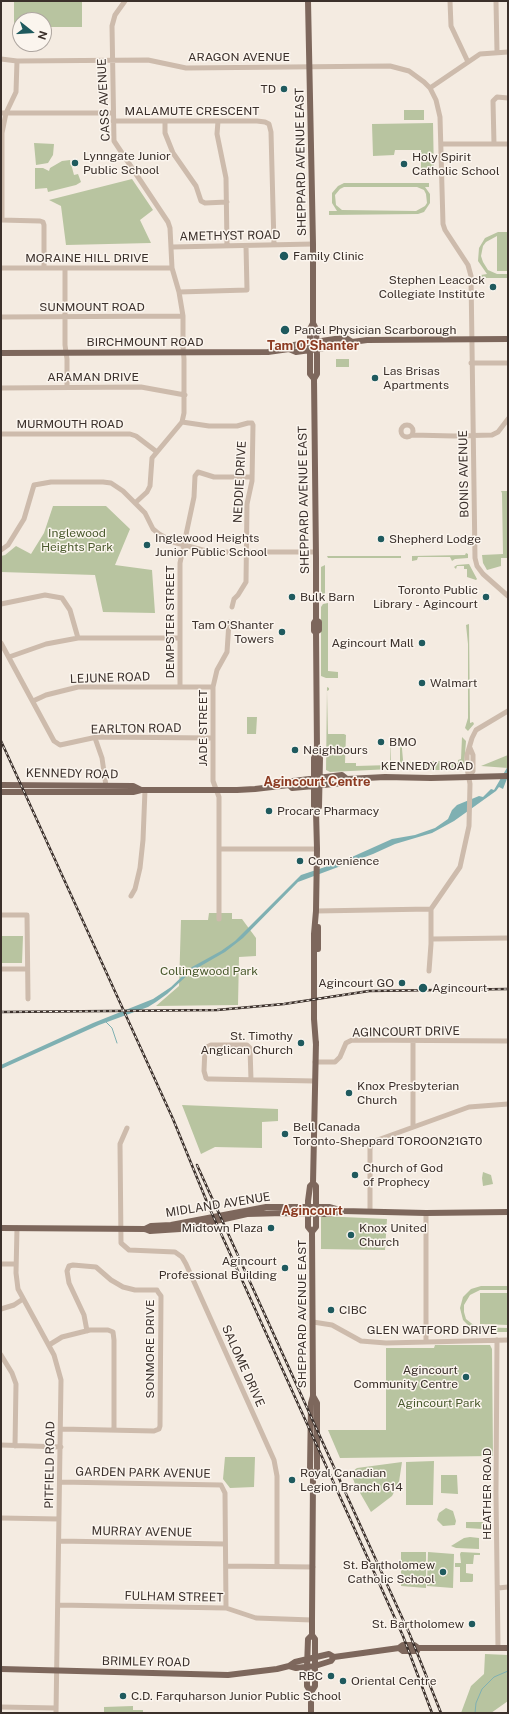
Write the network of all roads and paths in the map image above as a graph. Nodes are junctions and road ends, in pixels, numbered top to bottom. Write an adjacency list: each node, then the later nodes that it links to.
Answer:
1 (125, 1): 9 (street, CASS AVENUE)
2 (308, 1): 11 (main road, SHEPPARD AVENUE EAST)
3 (450, 1): 10 (street)
4 (496, 1): 5 (street)
5 (497, 52): 6 (street); 10 (street)
6 (508, 52)
7 (1, 59): 8 (street, ARAGON AVENUE)
8 (17, 61): 9 (street, ARAGON AVENUE); 14 (street)
9 (112, 61): 11 (street, ARAGON AVENUE); 15 (street, CASS AVENUE)
10 (468, 62): 12 (street)
11 (310, 67): 12 (street, ARAGON AVENUE); 24 (main road, SHEPPARD AVENUE EAST)
12 (430, 88): 19 (street, BONIS AVENUE)
13 (508, 98): 20 (street)
14 (4, 113): 15 (street); 23 (street)
15 (113, 113): 16 (street, CASS AVENUE)
16 (113, 121): 17 (street, MALAMUTE CRESCENT); 28 (street, CASS AVENUE)
17 (165, 121): 18 (street, MALAMUTE CRESCENT); 22 (street)
18 (218, 121): 22 (street); 25 (street, MALAMUTE CRESCENT)
19 (441, 144): 20 (street); 37 (street, BONIS AVENUE)
20 (494, 144): 21 (street)
21 (508, 144)
22 (227, 202): 26 (street)
23 (1, 220): 30 (street)
24 (313, 244): 25 (street, AMETHYST ROAD); 39 (main road, SHEPPARD AVENUE EAST)
25 (274, 245): 27 (street, AMETHYST ROAD)
26 (227, 246): 27 (street, AMETHYST ROAD); 28 (street, AMETHYST ROAD)
27 (246, 246): 33 (street)
28 (172, 247): 31 (street, CASS AVENUE)
29 (1, 268): 30 (street, MORAINE HILL DRIVE)
30 (44, 268): 32 (street, MORAINE HILL DRIVE)
31 (172, 268): 32 (street, MORAINE HILL DRIVE); 33 (street, CASS AVENUE)
32 (65, 269): 36 (street)
33 (179, 292): 34 (street, CASS AVENUE)
34 (183, 316): 36 (street, SUNMOUNT ROAD); 44 (street, CASS AVENUE)
35 (1, 317): 36 (street, SUNMOUNT ROAD)
36 (65, 317): 43 (street)
37 (471, 339): 38 (main road, BIRCHMOUNT ROAD); 39 (main road, BIRCHMOUNT ROAD); 45 (street, BONIS AVENUE)
38 (508, 339)
39 (315, 344): 40 (main road, BIRCHMOUNT ROAD); 41 (main road, SHEPPARD AVENUE EAST); 49 (main road, SHEPPARD AVENUE EAST)
40 (289, 349): 41 (main road, BIRCHMOUNT ROAD); 44 (main road, BIRCHMOUNT ROAD)
41 (310, 350): 49 (main road, SHEPPARD AVENUE EAST)
42 (1, 353): 43 (main road, BIRCHMOUNT ROAD)
43 (66, 353): 44 (main road, BIRCHMOUNT ROAD); 50 (street)
44 (184, 353): 52 (street, CASS AVENUE)
45 (471, 363): 46 (street); 57 (street, BONIS AVENUE)
46 (501, 363): 47 (street); 48 (street)
47 (508, 364)
48 (508, 368)
49 (314, 379): 64 (main road, SHEPPARD AVENUE EAST)
50 (67, 387): 51 (street, ARAMAN DRIVE); 52 (street, ARAMAN DRIVE)
51 (1, 388)
52 (185, 395): 54 (street, CASS AVENUE)
53 (508, 419): 57 (street)
54 (182, 422): 58 (street); 59 (street, NEDDIE DRIVE)
55 (1, 434): 58 (street, MURMOUTH ROAD)
56 (412, 435): 57 (street)
57 (474, 436): 65 (street, BONIS AVENUE)
58 (157, 452): 60 (street)
59 (252, 477): 61 (street, DEMPSTER STREET); 63 (street, NEDDIE DRIVE)
60 (135, 503): 61 (street); 62 (street)
61 (184, 545): 63 (street); 70 (street, DEMPSTER STREET)
62 (1, 550)
63 (247, 552): 64 (street); 67 (street, NEDDIE DRIVE)
64 (316, 552): 81 (main road, SHEPPARD AVENUE EAST)
65 (508, 596)
66 (1, 604): 69 (street)
67 (232, 607)
68 (229, 622): 74 (street, JADE STREET)
69 (78, 638): 70 (street); 72 (street)
70 (180, 638): 73 (street, DEMPSTER STREET)
71 (1, 643): 72 (street, EARLTON ROAD)
72 (9, 657): 75 (street, EARLTON ROAD)
73 (180, 687): 74 (street, LEJUNE ROAD); 75 (street, LEJUNE ROAD)
74 (213, 687): 78 (street, JADE STREET)
75 (33, 701): 77 (street, EARLTON ROAD)
76 (508, 710): 79 (street)
77 (94, 738): 78 (street, EARLTON ROAD); 85 (street)
78 (213, 738): 88 (street, JADE STREET)
79 (469, 776): 80 (main road, KENNEDY ROAD); 82 (main road, KENNEDY ROAD); 93 (street)
80 (508, 776)
81 (317, 778): 82 (main road, KENNEDY ROAD); 84 (main road, KENNEDY ROAD); 86 (main road, SHEPPARD AVENUE EAST)
82 (347, 779): 86 (main road, KENNEDY ROAD)
83 (1, 785): 85 (main road, KENNEDY ROAD)
84 (289, 785): 86 (main road, KENNEDY ROAD); 88 (main road, KENNEDY ROAD)
85 (106, 786): 87 (main road, KENNEDY ROAD)
86 (317, 786): 91 (main road, SHEPPARD AVENUE EAST)
87 (143, 790): 88 (main road, KENNEDY ROAD); 89 (main road, KENNEDY ROAD); 92 (street)
88 (216, 790): 90 (street, JADE STREET)
89 (1, 792)
90 (219, 849): 91 (street); 96 (street, JADE STREET)
91 (317, 849): 94 (main road, SHEPPARD AVENUE EAST)
92 (131, 896)
93 (431, 909): 94 (street); 98 (street)
94 (316, 911): 105 (main road, SHEPPARD AVENUE EAST)
95 (1, 915): 100 (street)
96 (219, 919)
97 (508, 938): 98 (street)
98 (432, 939): 101 (street)
99 (1, 969): 100 (street)
100 (27, 969): 102 (street)
101 (429, 971)
102 (28, 999)
103 (413, 1041): 104 (street, AGINCOURT DRIVE); 105 (street, AGINCOURT DRIVE); 109 (street)
104 (508, 1041)
105 (315, 1062): 107 (main road, SHEPPARD AVENUE EAST)
106 (251, 1080): 106 (street); 107 (street)
107 (315, 1081): 111 (main road, SHEPPARD AVENUE EAST)
108 (508, 1104): 109 (street)
109 (413, 1127): 115 (street)
110 (127, 1128): 122 (street)
111 (313, 1183): 112 (main road, SHEPPARD AVENUE EAST); 113 (main road, SHEPPARD AVENUE EAST)
112 (308, 1206): 113 (main road, MIDLAND AVENUE); 118 (main road, SHEPPARD AVENUE EAST); 123 (main road, MIDLAND AVENUE)
113 (316, 1207): 114 (main road, MIDLAND AVENUE); 119 (main road, SHEPPARD AVENUE EAST)
114 (343, 1211): 115 (main road, MIDLAND AVENUE); 119 (main road, MIDLAND AVENUE)
115 (370, 1211): 117 (main road, MIDLAND AVENUE)
116 (508, 1212): 117 (main road, MIDLAND AVENUE)
117 (426, 1213): 133 (street)
118 (308, 1214): 119 (main road, MIDLAND AVENUE); 123 (main road, MIDLAND AVENUE); 124 (main road, SHEPPARD AVENUE EAST)
119 (316, 1214): 124 (main road, SHEPPARD AVENUE EAST)
120 (1, 1228): 121 (main road, MIDLAND AVENUE)
121 (16, 1228): 122 (main road, MIDLAND AVENUE); 126 (street, PITFIELD ROAD)
122 (121, 1229): 123 (main road, MIDLAND AVENUE); 147 (street, SALOME DRIVE)
123 (145, 1229)
124 (312, 1232): 129 (main road, SHEPPARD AVENUE EAST)
125 (1, 1264): 126 (street)
126 (16, 1264): 127 (street, PITFIELD ROAD)
127 (23, 1299): 128 (street); 134 (street, PITFIELD ROAD)
128 (1, 1309)
129 (313, 1322): 133 (street, GLEN WATFORD DRIVE); 148 (main road, SHEPPARD AVENUE EAST)
130 (87, 1331): 134 (street); 137 (street); 137 (street, SONMORE DRIVE)
131 (497, 1340): 132 (street, GLEN WATFORD DRIVE); 133 (street, GLEN WATFORD DRIVE); 150 (street, HEATHER ROAD)
132 (508, 1340)
133 (426, 1342)
134 (48, 1345): 136 (street, PITFIELD ROAD)
135 (1, 1355): 139 (street)
136 (61, 1429): 137 (street, SONMORE DRIVE); 140 (street, PITFIELD ROAD)
137 (114, 1430)
138 (1, 1445): 139 (street)
139 (15, 1446): 140 (street)
140 (61, 1447): 141 (street, PITFIELD ROAD)
141 (60, 1482): 143 (street, PITFIELD ROAD); 145 (street, GARDEN PARK AVENUE)
142 (1, 1518): 143 (street)
143 (60, 1519): 144 (street, PITFIELD ROAD)
144 (59, 1541): 145 (street, MURRAY AVENUE); 151 (street, PITFIELD ROAD)
145 (225, 1544): 146 (street, GARDEN PARK AVENUE)
146 (226, 1566): 147 (street); 152 (street, GARDEN PARK AVENUE)
147 (277, 1566): 148 (street)
148 (313, 1567): 153 (main road, SHEPPARD AVENUE EAST)
149 (508, 1587): 150 (street)
150 (498, 1588): 155 (street, HEATHER ROAD)
151 (58, 1605): 152 (street, FULHAM STREET); 164 (street, PITFIELD ROAD)
152 (226, 1608): 153 (street, FULHAM STREET)
153 (312, 1620): 154 (main road, SHEPPARD AVENUE EAST)
154 (312, 1635): 158 (main road, SHEPPARD AVENUE EAST); 159 (main road, SHEPPARD AVENUE EAST)
155 (498, 1648): 156 (main road, BRIMLEY ROAD); 157 (main road, BRIMLEY ROAD)
156 (508, 1648)
157 (334, 1657): 158 (main road, BRIMLEY ROAD); 161 (main road, BRIMLEY ROAD)
158 (315, 1658): 159 (main road, BRIMLEY ROAD); 161 (main road, SHEPPARD AVENUE EAST)
159 (307, 1660): 160 (main road, BRIMLEY ROAD); 162 (main road, SHEPPARD AVENUE EAST)
160 (289, 1666): 162 (main road, BRIMLEY ROAD); 164 (main road, BRIMLEY ROAD)
161 (315, 1666): 162 (main road, BRIMLEY ROAD); 165 (main road, SHEPPARD AVENUE EAST)
162 (307, 1667): 165 (main road, SHEPPARD AVENUE EAST)
163 (1, 1669): 164 (main road, BRIMLEY ROAD)
164 (57, 1671): 168 (street, PITFIELD ROAD)
165 (311, 1692): 169 (main road, SHEPPARD AVENUE EAST)
166 (1, 1707): 167 (street)
167 (9, 1710): 168 (street)
168 (56, 1710)
169 (311, 1713)

